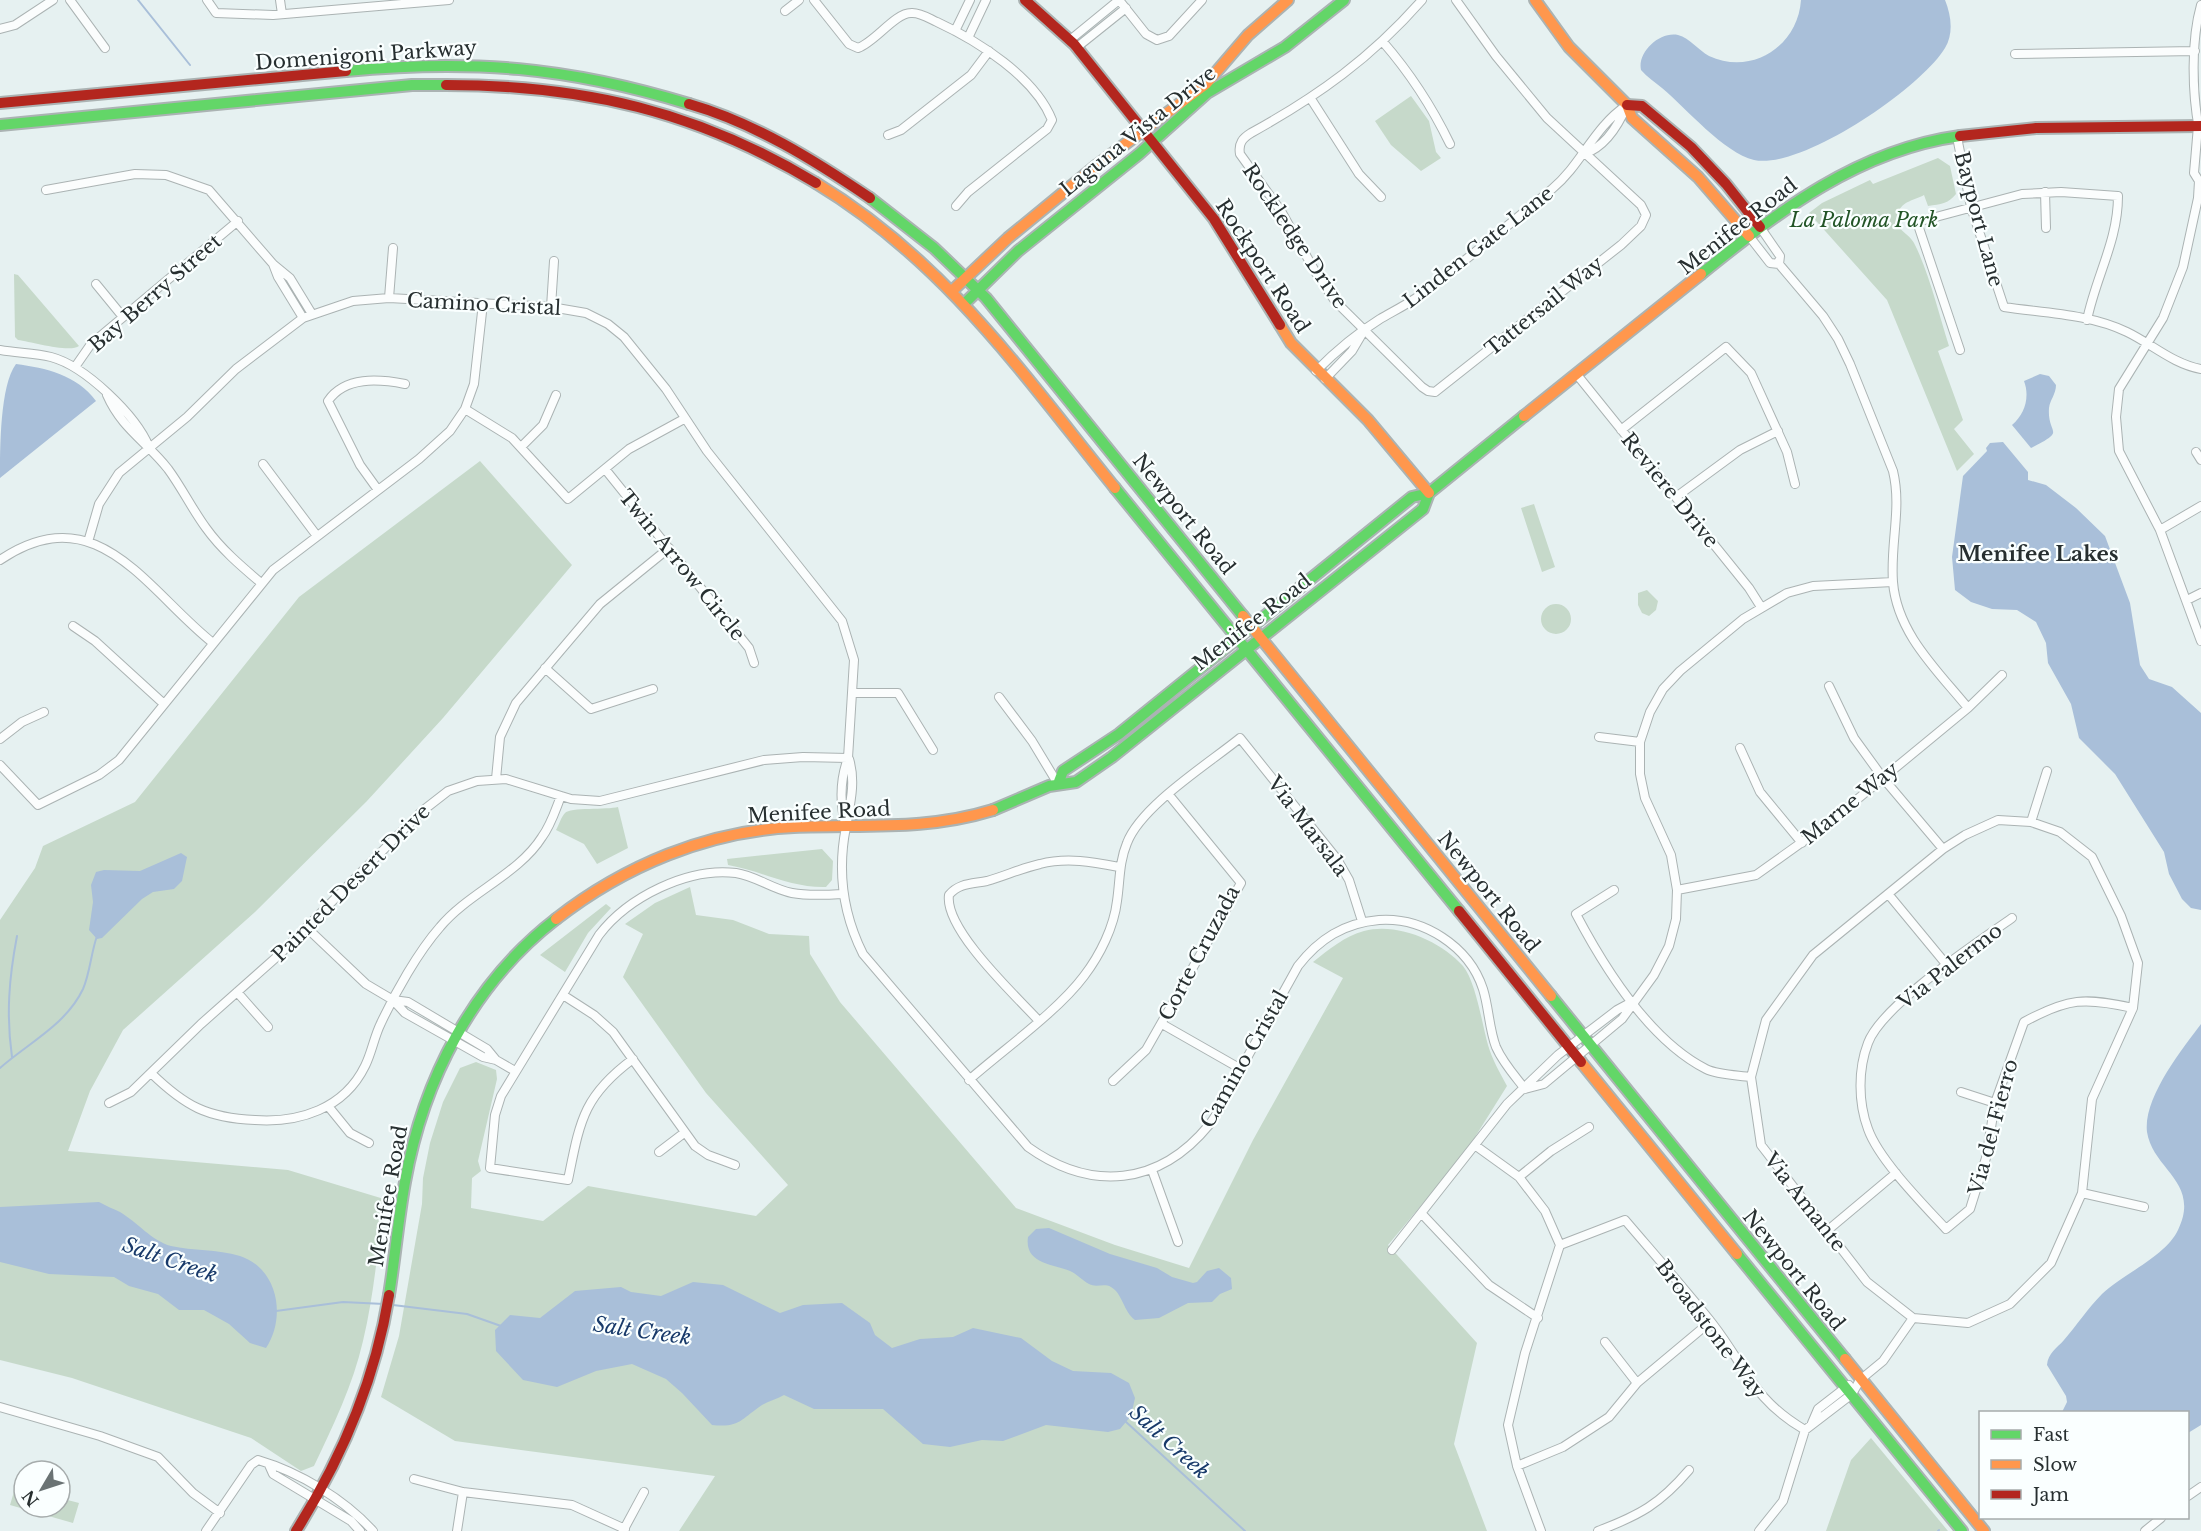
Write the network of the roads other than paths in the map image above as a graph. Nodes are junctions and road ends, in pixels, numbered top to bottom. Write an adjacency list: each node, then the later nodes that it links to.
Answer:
1 (52, 0): 25 (street)
2 (70, 0): 30 (street)
3 (207, 0): 22 (street)
4 (280, 0): 22 (street)
5 (449, 0): 22 (street)
6 (799, 0): 20 (street)
7 (814, 0): 26 (street)
8 (986, 0): 21 (street)
9 (1025, 0): 29 (main road, Rockport Road)
10 (1119, 0): 19 (street); 23 (street)
11 (1202, 0): 19 (street)
12 (1288, 0): 39 (main road, Laguna Vista Drive)
13 (1344, 0): 42 (main road, Laguna Vista Drive)
14 (1422, 0): 28 (street)
15 (1456, 0): 44 (street)
16 (1534, 0): 36 (main road)
17 (968, 3): 21 (street); 26 (street)
18 (2201, 5): 32 (street)
19 (1126, 8): 24 (street)
20 (785, 11)
21 (980, 12): 27 (street)
22 (282, 14)
23 (1096, 19): 24 (street); 29 (street)
24 (1103, 27): 29 (street)
25 (0, 29)
26 (955, 31): 27 (street)
27 (968, 38): 31 (street)
28 (1383, 42): 34 (street); 43 (street)
29 (1073, 44): 39 (main road, Rockport Road)
30 (105, 48)
31 (989, 51): 40 (street); 50 (street)
32 (2195, 51): 33 (street); 38 (street)
33 (2015, 54)
34 (1311, 99): 48 (street); 72 (street, Rockledge Drive)
35 (0, 103): 60 (main road, Domenigoni Parkway)
36 (1627, 105): 44 (street, Linden Gate Lane); 53 (main road); 55 (main road)
37 (0, 125): 62 (main road, Domenigoni Parkway)
38 (2200, 129): 41 (main road, Menifee Road); 45 (street)
39 (1143, 131): 42 (main road, Rockport Road); 60 (main road, Laguna Vista Drive)
40 (888, 135)
41 (1957, 136): 51 (street, Bayport Lane); 53 (main road, Menifee Road)
42 (1151, 141): 63 (main road, Laguna Vista Drive); 80 (main road, Rockport Road)
43 (1450, 144)
44 (1584, 154): 72 (street, Linden Gate Lane); 84 (street, Tattersail Way)
45 (2200, 179): 49 (street)
46 (46, 190): 52 (street)
47 (2045, 192): 51 (street); 54 (street); 71 (street)
48 (1381, 197)
49 (2199, 198): 73 (street)
50 (957, 206)
51 (1971, 207): 71 (street, Bayport Lane); 76 (street)
52 (238, 221): 58 (street); 69 (street, Bay Berry Street)
53 (1760, 227): 55 (main road, Menifee Road); 59 (street)
54 (2046, 228)
55 (1749, 236): 59 (street); 81 (main road, Menifee Road)
56 (393, 248): 64 (street)
57 (554, 261): 67 (street)
58 (273, 264): 68 (street); 70 (street)
59 (1779, 264): 104 (street)
60 (966, 276): 62 (main road, Laguna Vista Drive); 63 (main road, Newport Road)
61 (96, 284): 69 (street)
62 (953, 290): 66 (main road, Newport Road)
63 (978, 290): 66 (main road, Laguna Vista Drive); 109 (main road, Newport Road)
64 (389, 298): 65 (street, Camino Cristal); 68 (street, Camino Cristal)
65 (483, 303): 67 (street, Camino Cristal); 86 (street)
66 (965, 303): 111 (main road, Newport Road)
67 (551, 307): 87 (street, Camino Cristal)
68 (312, 314): 70 (street, Camino Cristal)
69 (123, 317): 78 (street, Bay Berry Street)
70 (303, 318): 91 (street, Camino Cristal)
71 (2087, 320): 73 (street, Bayport Lane)
72 (1364, 331): 74 (street, Linden Gate Lane); 77 (street, Linden Gate Lane); 84 (street, Rockledge Drive)
73 (2148, 345): 79 (street, Bayport Lane); 99 (street)
74 (1339, 349): 77 (street); 80 (street, Linden Gate Lane)
75 (0, 350): 78 (street)
76 (1960, 350)
77 (1347, 357): 82 (street, Linden Gate Lane)
78 (75, 367): 91 (street)
79 (2201, 369)
80 (1316, 371): 82 (main road, Rockport Road)
81 (1578, 376): 88 (street, Reviere Drive); 96 (main road, Menifee Road)
82 (1325, 379): 96 (main road, Rockport Road)
83 (405, 384): 95 (street)
84 (1435, 392)
85 (556, 395): 90 (street)
86 (465, 409): 90 (street); 95 (street)
87 (684, 419): 93 (street); 121 (street, Camino Cristal)
88 (1621, 430): 89 (street); 97 (street, Reviere Drive)
89 (1778, 431): 94 (street); 97 (street)
90 (521, 447): 93 (street)
91 (150, 448): 101 (street, Camino Cristal); 105 (street)
92 (263, 464): 100 (street)
93 (605, 469): 102 (street, Twin Arrow Circle)
94 (1795, 484)
95 (378, 490): 100 (street)
96 (1429, 493): 109 (main road, Menifee Road); 112 (main road, Menifee Road)
97 (1676, 498): 108 (street, Reviere Drive)
98 (2201, 506): 99 (street)
99 (2160, 530): 107 (street)
100 (317, 536): 105 (street)
101 (88, 542): 103 (street); 114 (street)
102 (669, 548): 116 (street, Twin Arrow Circle); 117 (street)
103 (0, 560)
104 (1893, 582): 108 (street); 124 (street)
105 (261, 583): 114 (street)
106 (2201, 593): 107 (street)
107 (2187, 600): 113 (street)
108 (1761, 607): 128 (street)
109 (1251, 625): 111 (main road, Menifee Road); 112 (main road, Newport Road)
110 (73, 626): 123 (street)
111 (1237, 636): 115 (main road, Newport Road); 136 (main road, Menifee Road)
112 (1262, 638): 115 (main road, Menifee Road); 161 (main road, Newport Road)
113 (2201, 641)
114 (213, 644): 123 (street)
115 (1247, 649): 136 (main road, Menifee Road); 162 (main road, Newport Road)
116 (754, 663)
117 (544, 668): 120 (street); 135 (street)
118 (2002, 675): 124 (street, Marne Way)
119 (1829, 686): 134 (street)
120 (652, 689)
121 (853, 693): 130 (street); 131 (street, Camino Cristal)
122 (999, 697): 136 (street)
123 (164, 704): 132 (street)
124 (1968, 708): 134 (street, Marne Way)
125 (44, 712): 127 (street)
126 (1599, 737): 128 (street)
127 (0, 739)
128 (1640, 742): 145 (street)
129 (1740, 748): 141 (street)
130 (933, 750)
131 (849, 759): 138 (street, Painted Desert Drive); 140 (street, Camino Cristal)
132 (0, 765)
133 (2047, 771): 139 (street)
134 (1883, 778): 141 (street, Marne Way); 142 (street)
135 (496, 779): 138 (street, Painted Desert Drive); 150 (street, Painted Desert Drive)
136 (1058, 784): 140 (main road, Menifee Road)
137 (1169, 795): 143 (street); 149 (street, Via Marsala); 158 (street, Corte Cruzada)
138 (561, 796): 154 (street)
139 (2031, 822): 142 (street, Via Amante); 156 (street, Via Amante)
140 (846, 827): 146 (street, Camino Cristal); 160 (main road, Menifee Road)
141 (1802, 843): 145 (street, Marne Way)
142 (1943, 849): 147 (street, Via Amante)
143 (1119, 867): 157 (street); 157 (street)
144 (1614, 890): 155 (street)
145 (1677, 890): 155 (street)
146 (842, 894): 153 (street); 170 (street, Camino Cristal)
147 (1888, 895): 151 (street); 169 (street, Via Amante)
148 (2012, 918): 151 (street, Via Palermo)
149 (1362, 921): 166 (street, Camino Cristal); 172 (street, Camino Cristal)
150 (307, 928): 152 (street, Painted Desert Drive); 154 (street)
151 (1946, 964): 184 (street, Via Palermo)
152 (237, 992): 159 (street); 168 (street, Painted Desert Drive)
153 (562, 995): 165 (street); 167 (street)
154 (393, 1000): 160 (street); 176 (street)
155 (1632, 1002): 161 (street); 163 (street); 169 (street)
156 (2133, 1008): 175 (street, Via del Fierro); 186 (street, Via Amante)
157 (1038, 1020): 170 (street)
158 (1162, 1024): 166 (street); 171 (street, Corte Cruzada)
159 (268, 1027)
160 (456, 1036): 167 (street); 208 (main road, Menifee Road)
161 (1582, 1036): 162 (street); 163 (main road, Newport Road)
162 (1570, 1046): 164 (main road, Newport Road); 172 (street)
163 (1590, 1046): 164 (street); 198 (main road, Newport Road)
164 (1577, 1056): 172 (street); 200 (main road, Newport Road)
165 (633, 1059): 167 (street); 178 (street)
166 (1241, 1069): 183 (street, Camino Cristal)
167 (515, 1071)
168 (151, 1073): 174 (street, Painted Desert Drive); 176 (street)
169 (1751, 1077): 190 (street, Via Amante)
170 (969, 1080): 183 (street, Camino Cristal)
171 (1113, 1081)
172 (1525, 1089): 180 (street)
173 (1961, 1092): 175 (street)
174 (109, 1103)
175 (1995, 1103): 189 (street, Via del Fierro)
176 (328, 1106): 179 (street)
177 (1589, 1127): 185 (street)
178 (684, 1133): 181 (street); 182 (street)
179 (369, 1143)
180 (1476, 1146): 185 (street); 188 (street)
181 (659, 1152)
182 (735, 1165)
183 (1152, 1170): 191 (street)
184 (1896, 1173): 189 (street, Via Palermo); 190 (street)
185 (1519, 1177): 192 (street)
186 (2082, 1193): 187 (street); 195 (street, Via Amante)
187 (2144, 1207)
188 (1422, 1214): 193 (street); 194 (street)
189 (1946, 1229)
190 (1827, 1230): 195 (street, Via Amante)
191 (1178, 1242)
192 (1560, 1245): 194 (street); 196 (street, Broadstone Way)
193 (1392, 1250)
194 (1538, 1318): 203 (street)
195 (1913, 1318): 198 (street)
196 (1710, 1322): 199 (street); 202 (street, Broadstone Way)
197 (1605, 1342): 199 (street)
198 (1860, 1380): 200 (street); 223 (main road, Newport Road)
199 (1637, 1383): 203 (street)
200 (1849, 1390): 202 (street); 222 (main road, Newport Road)
201 (0, 1407): 209 (street)
202 (1805, 1430): 221 (street)
203 (1517, 1466): 219 (street)
204 (1689, 1470): 220 (street)
205 (414, 1479): 206 (street)
206 (463, 1492): 213 (street); 218 (street)
207 (644, 1492): 213 (street)
208 (319, 1494): 209 (street); 210 (street); 212 (street); 215 (main road, Menifee Road)
209 (220, 1513): 214 (street)
210 (358, 1514): 212 (street); 217 (street)
211 (2161, 1519): 224 (street)
212 (351, 1521): 216 (street)
213 (624, 1530)
214 (206, 1531)
215 (296, 1531)
216 (360, 1531)
217 (373, 1531)
218 (457, 1531)
219 (1541, 1531)
220 (1598, 1531)
221 (1759, 1531)
222 (1962, 1531)
223 (1984, 1531)
224 (2145, 1531)

